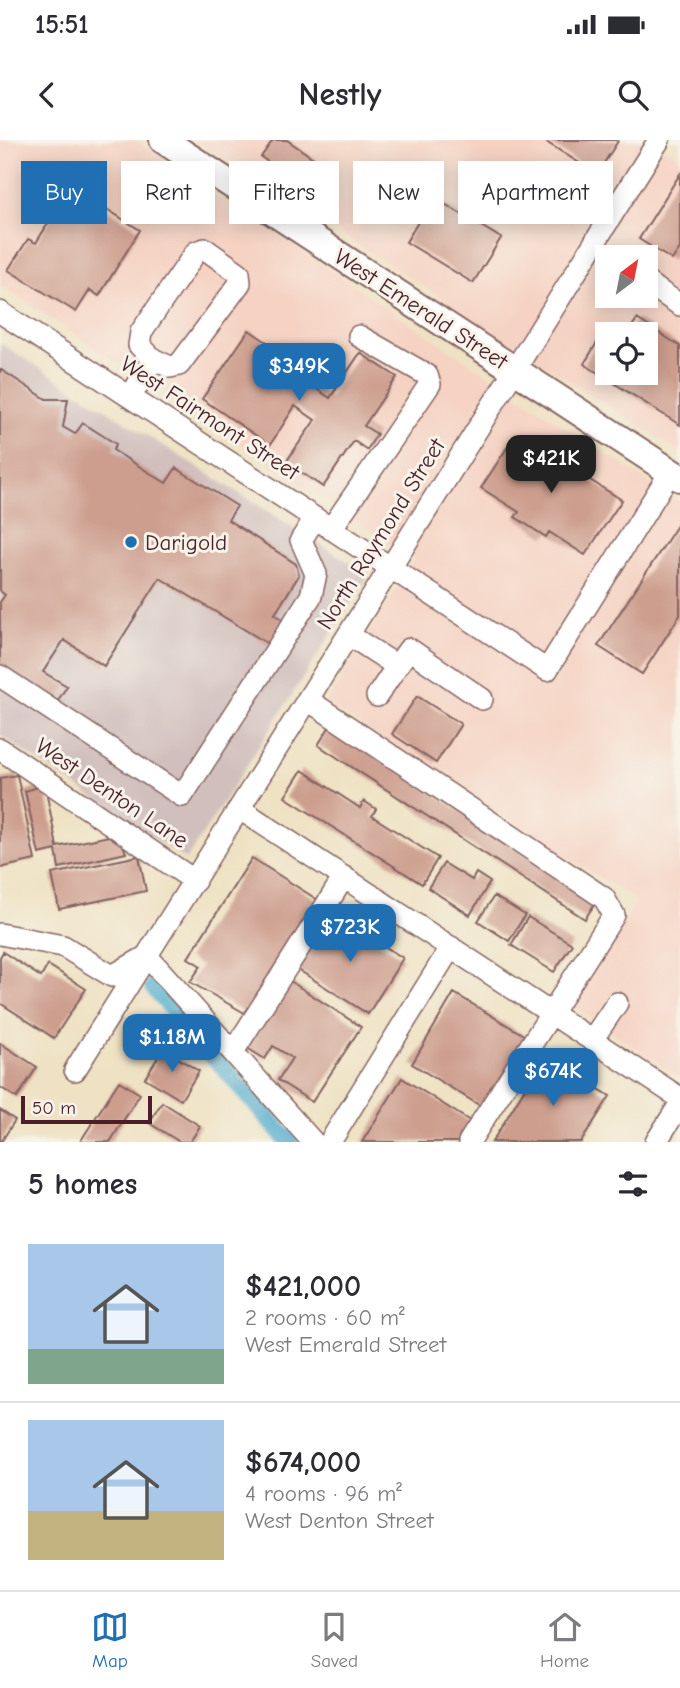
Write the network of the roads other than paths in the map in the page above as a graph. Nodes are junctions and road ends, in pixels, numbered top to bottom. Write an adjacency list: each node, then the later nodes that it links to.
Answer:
1 (163, 140): 10 (main road, West Emerald Street)
2 (659, 140): 3 (street, North Raymond Street)
3 (604, 245)
4 (595, 259): 10 (street, North Raymond Street)
5 (658, 290): 6 (street)
6 (680, 304)
7 (0, 312): 11 (street, West Fairmont Street)
8 (359, 336): 13 (street)
9 (153, 359): 9 (street); 11 (street)
10 (515, 370): 12 (main road, West Emerald Street); 14 (street, North Raymond Street)
11 (131, 396): 13 (street, West Fairmont Street)
12 (676, 475): 14 (street, West Fairmont Street)
13 (323, 524): 14 (street, West Fairmont Street); 17 (street)
14 (391, 569): 15 (street, North Raymond Street)
15 (349, 635): 16 (street); 20 (street, North Raymond Street)
16 (397, 666): 18 (street); 19 (street)
17 (0, 676)
18 (377, 696)
19 (482, 699)
20 (308, 700): 22 (street, North Raymond Street); 29 (street)
21 (0, 749): 24 (street, West Denton Lane)
22 (240, 809): 23 (street); 24 (street, North Raymond Street)
23 (344, 877): 26 (street); 31 (street)
24 (195, 881): 27 (street, North Raymond Street)
25 (0, 934): 27 (street)
26 (451, 947): 29 (street); 35 (street)
27 (147, 956): 31 (street); 32 (street, North Raymond Street)
28 (617, 1003): 30 (street)
29 (551, 1014): 30 (street); 36 (street)
30 (592, 1040): 33 (street)
31 (233, 1052): 34 (street)
32 (75, 1070)
33 (680, 1101): 37 (street)
34 (313, 1142)
35 (330, 1142)
36 (469, 1142)
37 (656, 1142)

